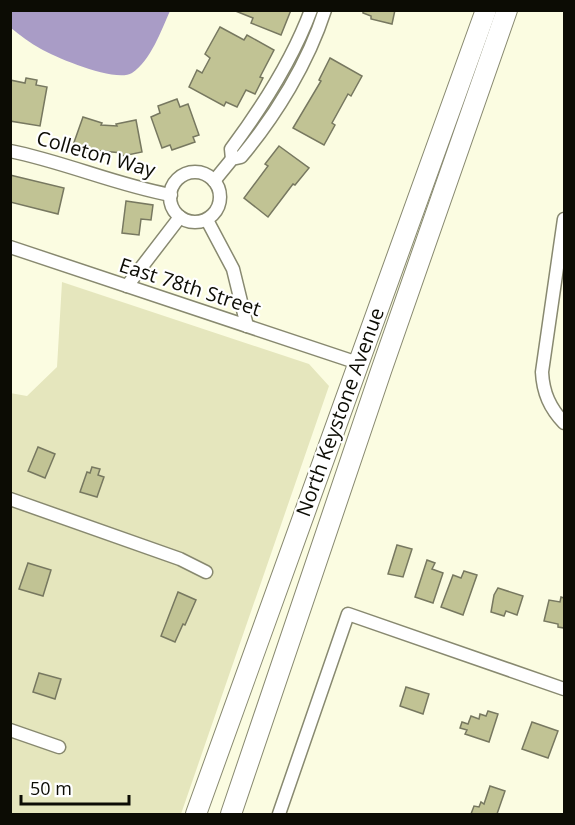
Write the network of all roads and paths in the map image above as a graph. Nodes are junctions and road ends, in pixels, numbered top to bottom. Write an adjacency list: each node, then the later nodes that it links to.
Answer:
1 (311, 10): 6 (street)
2 (325, 10): 6 (street)
3 (486, 10): 15 (main road, North Keystone Avenue)
4 (507, 10): 23 (main road, North Keystone Avenue)
5 (10, 151): 8 (street, Colleton Way)
6 (232, 159): 7 (street)
7 (213, 181): 8 (street); 11 (street)
8 (171, 195): 9 (street)
9 (180, 217): 11 (street); 13 (street)
10 (564, 219): 16 (street)
11 (207, 220): 14 (street)
12 (11, 249): 13 (street, East 78th Street)
13 (127, 286): 14 (street, East 78th Street)
14 (247, 326): 15 (street, East 78th Street)
15 (358, 363): 22 (main road, North Keystone Avenue)
16 (564, 423)
17 (10, 499): 18 (street)
18 (206, 572)
19 (564, 689): 24 (street)
20 (10, 730): 21 (street)
21 (59, 747)
22 (196, 814)
23 (231, 814)
24 (279, 814)

